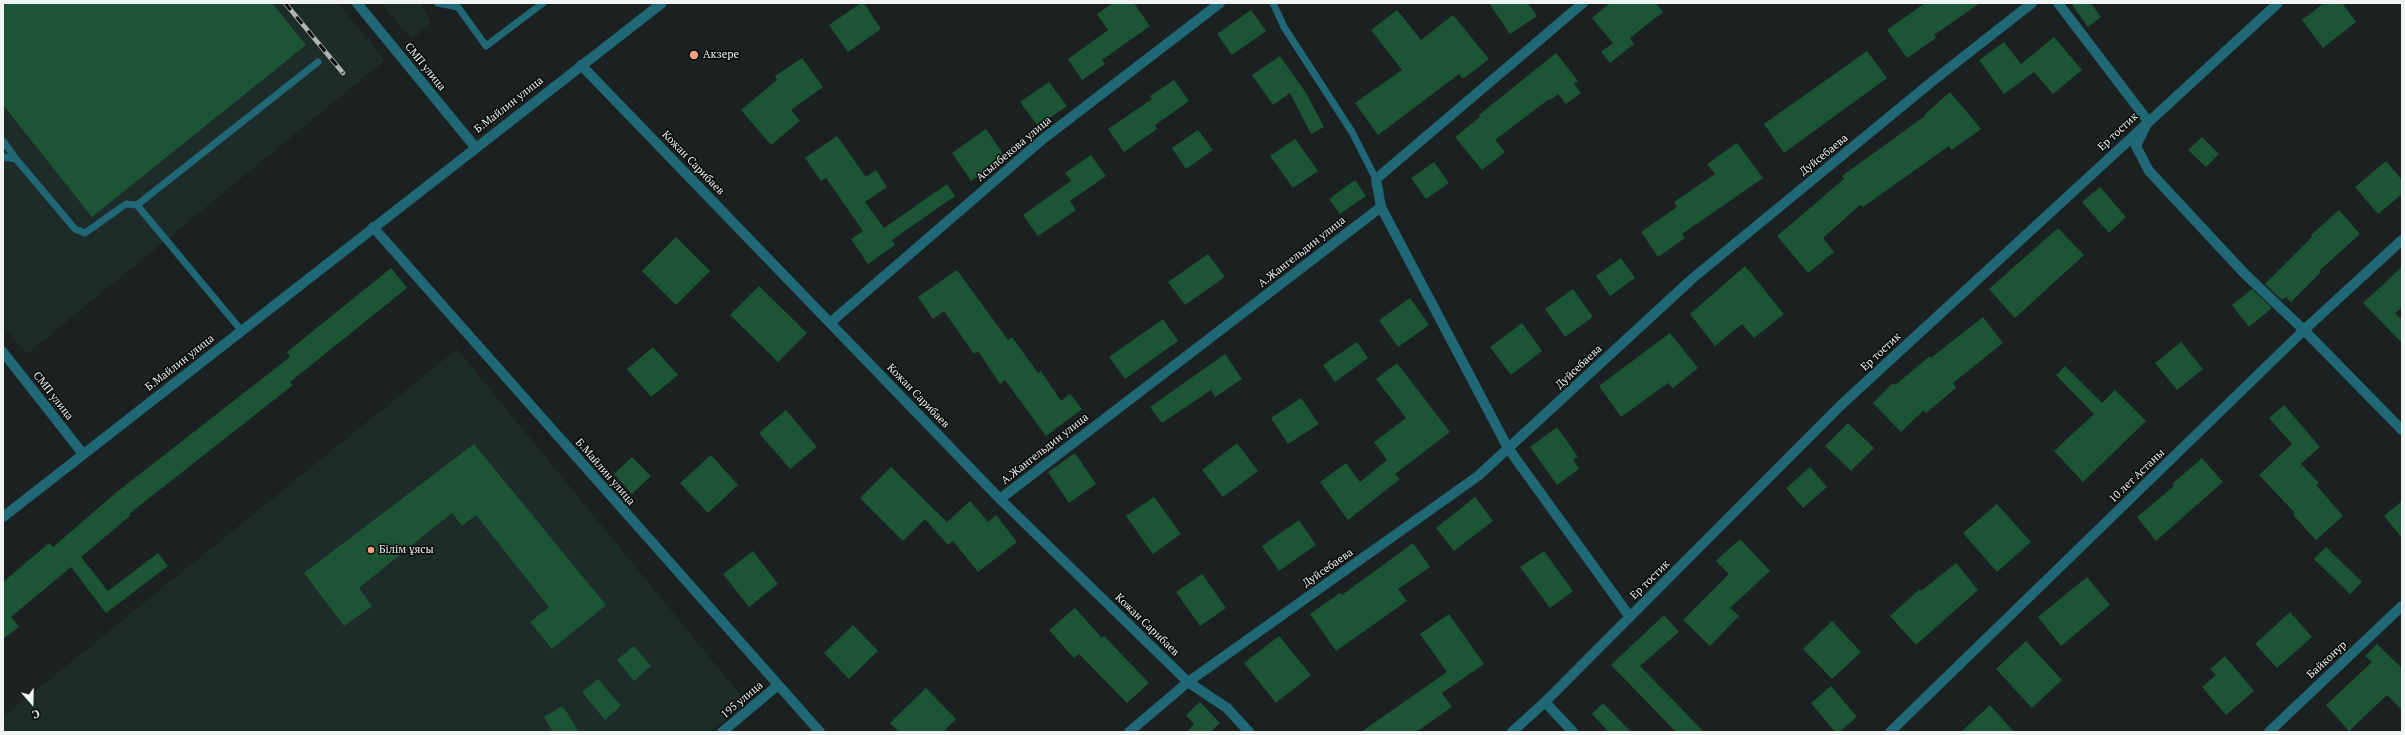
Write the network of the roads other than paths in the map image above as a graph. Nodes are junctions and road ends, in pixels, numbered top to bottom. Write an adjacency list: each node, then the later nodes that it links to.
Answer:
1 (357, 3): 15 (street, СМП улица)
2 (438, 3): 3 (lane)
3 (543, 3)
4 (662, 3): 12 (street, Б.Майлин улица)
5 (1220, 3): 23 (street, Асылбекова улица)
6 (1273, 3): 18 (lane)
7 (1583, 3): 18 (street)
8 (2032, 3): 28 (street, Дуйсебаева)
9 (2058, 3): 13 (street)
10 (2278, 3): 13 (street, Ер тостик)
11 (318, 62): 19 (lane)
12 (581, 65): 15 (street, Б.Майлин улица); 23 (street, Кожан Сарибаев)
13 (2148, 121): 25 (street); 33 (street, Ер тостик)
14 (3, 141): 17 (lane)
15 (475, 147): 21 (street, Б.Майлин улица)
16 (3, 157): 17 (lane)
17 (16, 159): 19 (lane)
18 (1376, 179): 20 (street)
19 (137, 206): 24 (lane)
20 (1381, 207): 28 (street); 30 (street, А.Жангельдин улица)
21 (373, 227): 24 (street, Б.Майлин улица); 35 (street, Б.Майлин улица)
22 (2402, 240): 25 (street, 10 лет Астаны)
23 (830, 322): 30 (street, Кожан Сарибаев)
24 (242, 330): 29 (street, Б.Майлин улица)
25 (2304, 330): 27 (street); 43 (street, 10 лет Астаны)
26 (3, 352): 29 (street, СМП улица)
27 (2402, 430)
28 (1508, 448): 33 (street); 34 (street, Дуйсебаева)
29 (84, 454): 31 (street, Б.Майлин улица)
30 (1000, 499): 34 (street, Кожан Сарибаев)
31 (3, 518)
32 (2402, 606): 44 (street, Байконур)
33 (1630, 617): 36 (street, Ер тостик)
34 (1188, 682): 39 (street, Дуйсебаева); 40 (street, Кожан Сарибаев)
35 (777, 686): 37 (street, 195 улица); 38 (street, Б.Майлин улица)
36 (1546, 702): 41 (street, Ер тостик); 42 (street)
37 (722, 732)
38 (820, 732)
39 (1129, 732)
40 (1249, 732)
41 (1512, 732)
42 (1573, 732)
43 (1890, 732)
44 (2269, 732)

